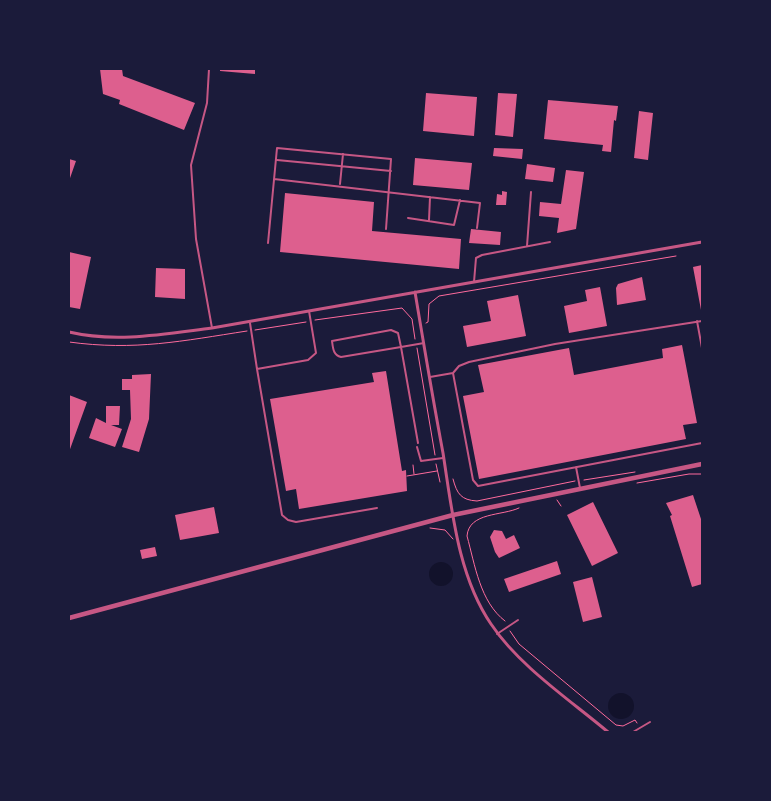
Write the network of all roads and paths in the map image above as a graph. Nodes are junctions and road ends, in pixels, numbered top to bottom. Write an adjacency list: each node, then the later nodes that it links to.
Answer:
1 (209, 69): 29 (lane)
2 (343, 154): 3 (lane); 4 (lane); 5 (lane)
3 (276, 160): 4 (lane); 6 (lane)
4 (342, 166): 5 (lane); 7 (lane)
5 (391, 171): 8 (lane)
6 (274, 179): 7 (lane); 18 (lane)
7 (340, 185): 8 (lane)
8 (389, 192): 10 (lane); 15 (lane)
9 (531, 192): 19 (lane)
10 (430, 197): 11 (lane); 13 (lane)
11 (460, 200): 13 (lane); 14 (lane)
12 (408, 218): 13 (lane)
13 (428, 220)
14 (477, 228)
15 (386, 229)
16 (550, 242): 19 (lane)
17 (702, 242): 21 (street)
18 (268, 243)
19 (527, 246): 21 (lane)
20 (676, 256): 27 (path)
21 (474, 282): 22 (street)
22 (415, 292): 23 (street); 31 (street)
23 (308, 311): 24 (street); 35 (lane)
24 (249, 321): 29 (street); 35 (lane)
25 (697, 321): 26 (lane); 34 (lane); 36 (lane)
26 (702, 321)
27 (428, 322)
28 (413, 326): 32 (path)
29 (212, 328): 30 (street)
30 (69, 332)
31 (424, 343): 32 (lane); 37 (street)
32 (416, 344): 33 (lane); 42 (path)
33 (401, 347): 33 (lane); 38 (lane)
34 (702, 348)
35 (257, 369): 59 (lane)
36 (454, 373): 37 (lane); 45 (lane)
37 (430, 377): 41 (street)
38 (418, 443)
39 (702, 443): 45 (lane)
40 (417, 447): 42 (lane)
41 (443, 458): 42 (lane); 60 (street)
42 (436, 460): 46 (path)
43 (702, 464): 55 (street)
44 (413, 465): 50 (path)
45 (576, 467): 52 (lane)
46 (438, 470): 50 (path); 53 (path)
47 (635, 471): 52 (path)
48 (452, 472): 52 (path)
49 (702, 474): 54 (path)
50 (414, 475): 51 (path)
51 (407, 476)
52 (578, 481): 55 (lane)
53 (440, 482)
54 (638, 484)
55 (580, 488): 60 (street)
56 (549, 502): 57 (path)
57 (561, 506)
58 (522, 507): 64 (path)
59 (377, 508)
60 (453, 515): 63 (street); 67 (street)
61 (428, 528): 62 (path)
62 (451, 540)
63 (69, 618)
64 (504, 620)
65 (518, 620): 67 (lane)
66 (510, 631): 69 (path)
67 (497, 634): 70 (street)
68 (650, 722): 69 (lane)
69 (640, 728): 71 (lane)
70 (608, 732)
71 (633, 732)

